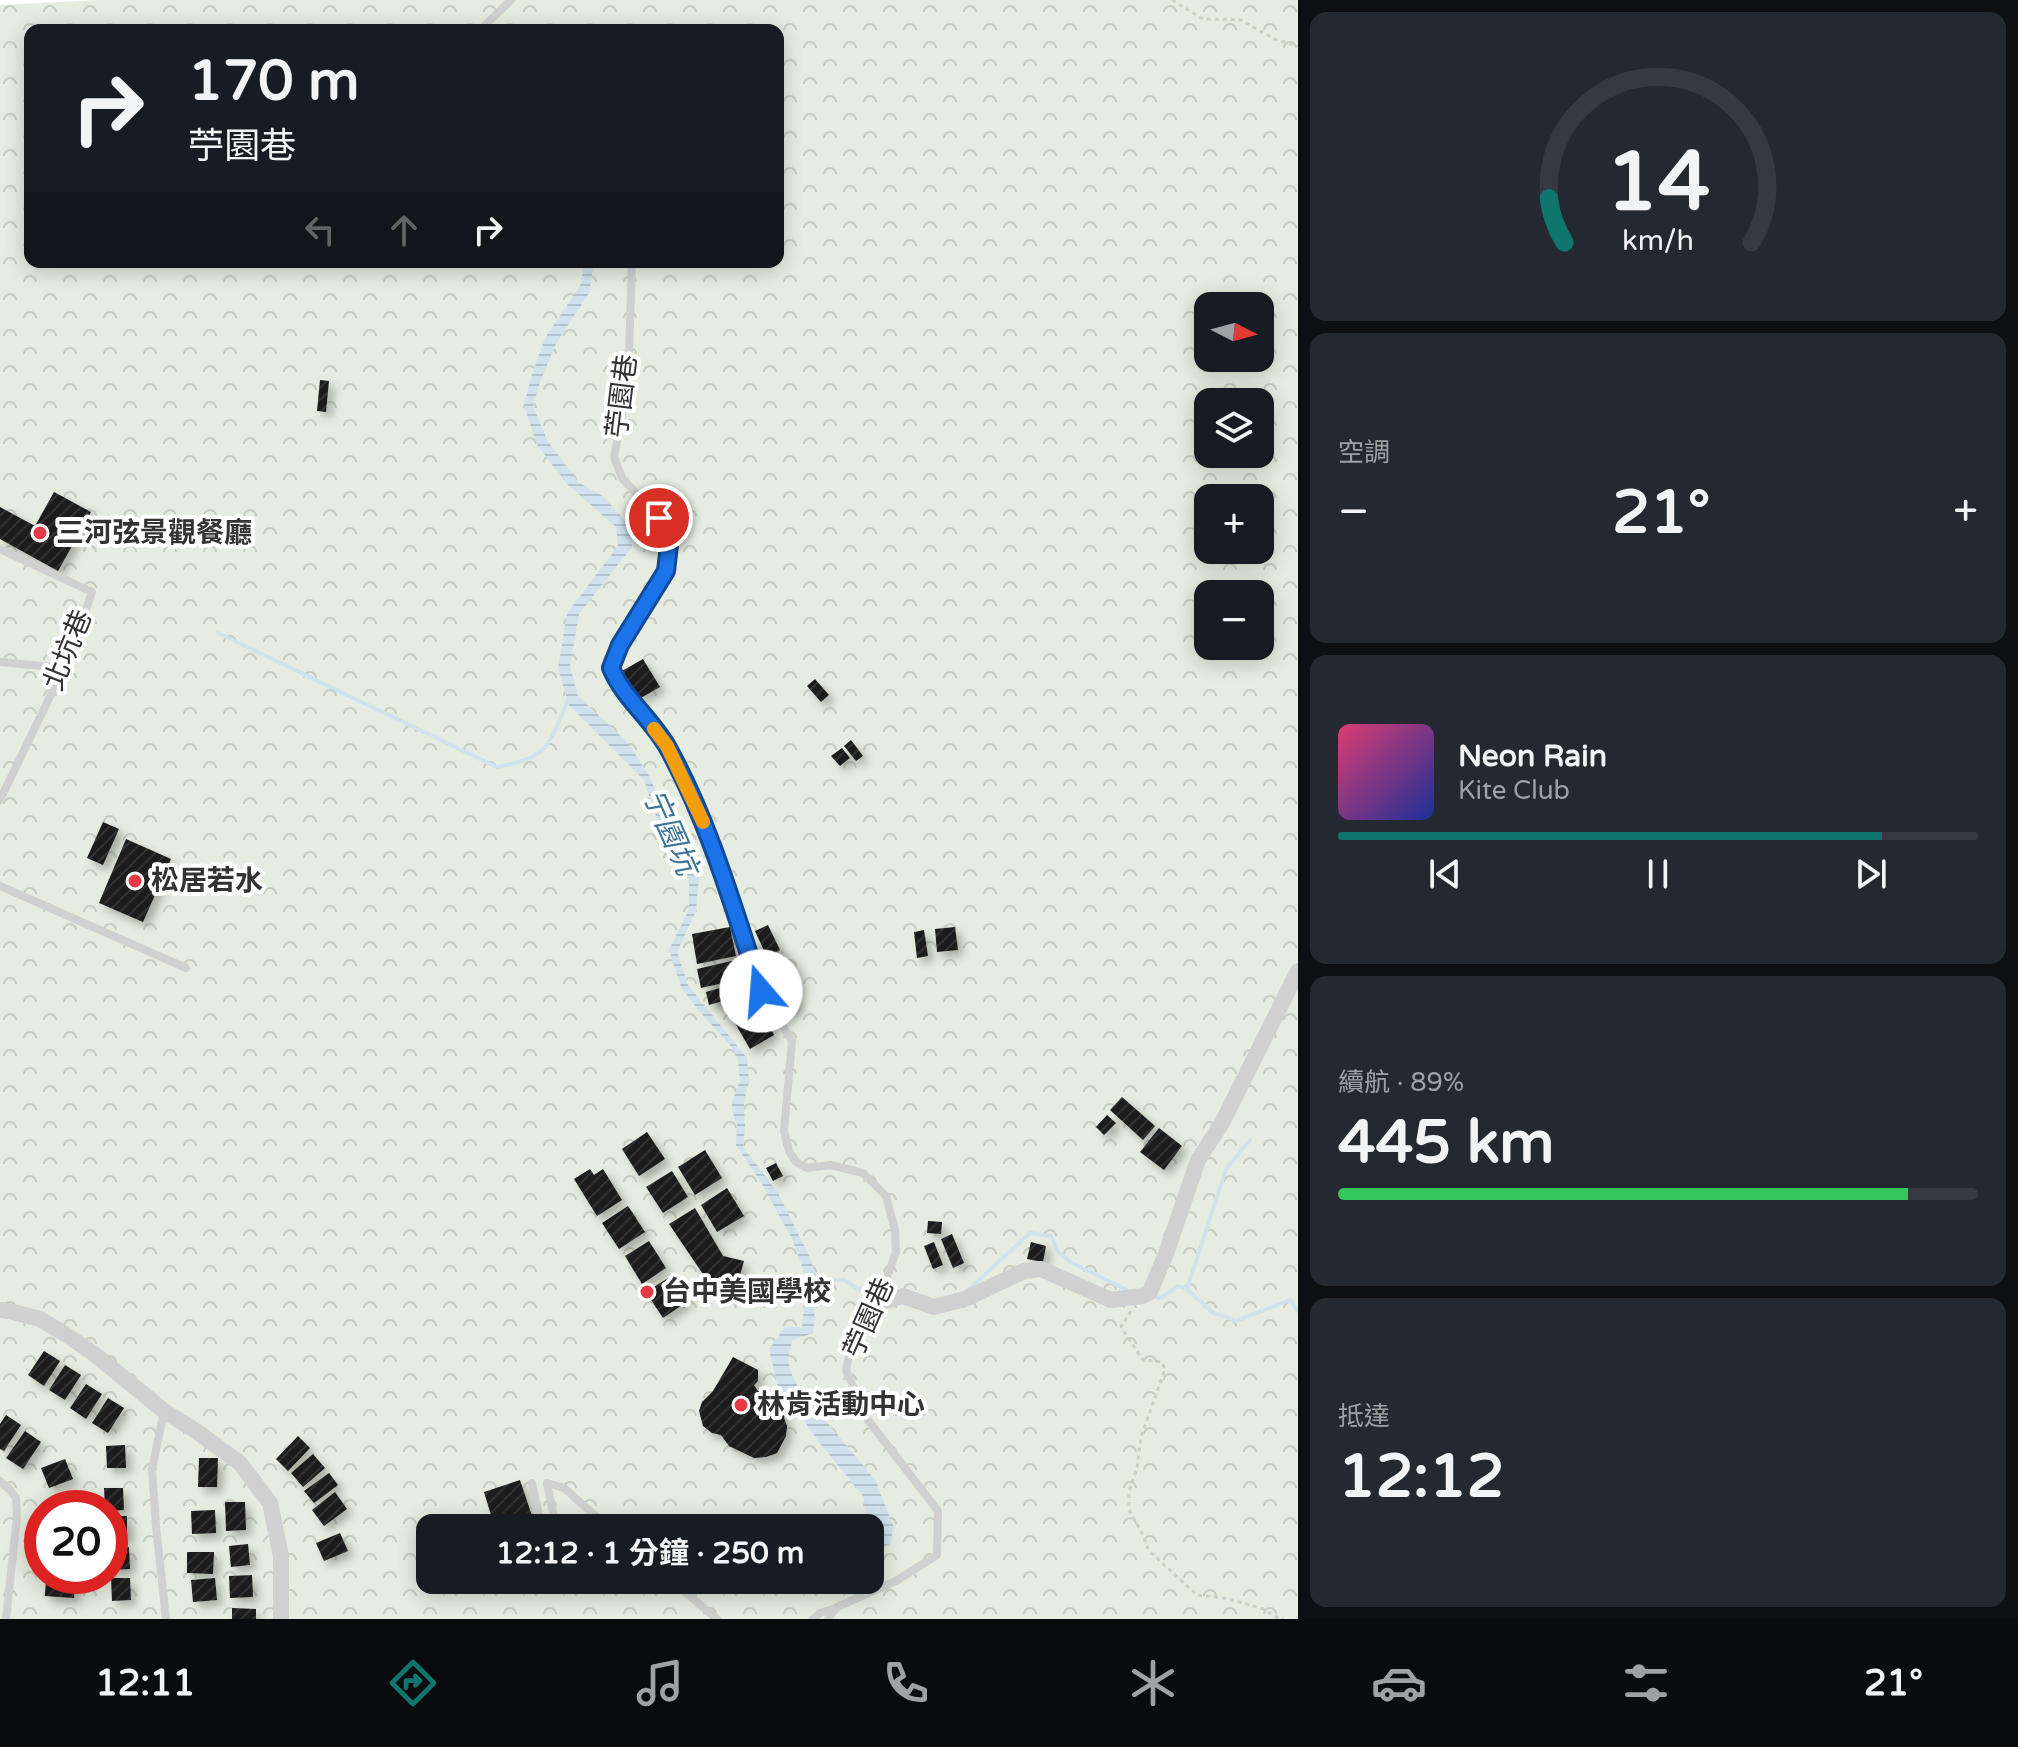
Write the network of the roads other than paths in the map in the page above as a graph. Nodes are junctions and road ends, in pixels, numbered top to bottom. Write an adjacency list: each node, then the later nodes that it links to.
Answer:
1 (511, 0): 2 (lane)
2 (486, 24)
3 (632, 268): 11 (lane, 苧園巷)
4 (0, 549): 6 (lane, 北坑巷)
5 (0, 662): 6 (lane)
6 (64, 668): 7 (lane, 北坑巷)
7 (0, 800)
8 (0, 886): 9 (lane)
9 (186, 968)
10 (1298, 971): 11 (street)
11 (878, 1303): 20 (lane, 苧園巷)
12 (0, 1310): 13 (street)
13 (164, 1411): 22 (lane); 23 (street)
14 (0, 1481): 21 (lane)
15 (532, 1483): 16 (lane)
16 (539, 1514)
17 (553, 1514): 18 (lane)
18 (593, 1514)
19 (688, 1594): 24 (lane)
20 (837, 1607): 25 (lane); 26 (lane, 苧園巷)
21 (6, 1619)
22 (166, 1619)
23 (281, 1619)
24 (717, 1619)
25 (813, 1619)
26 (828, 1619)

